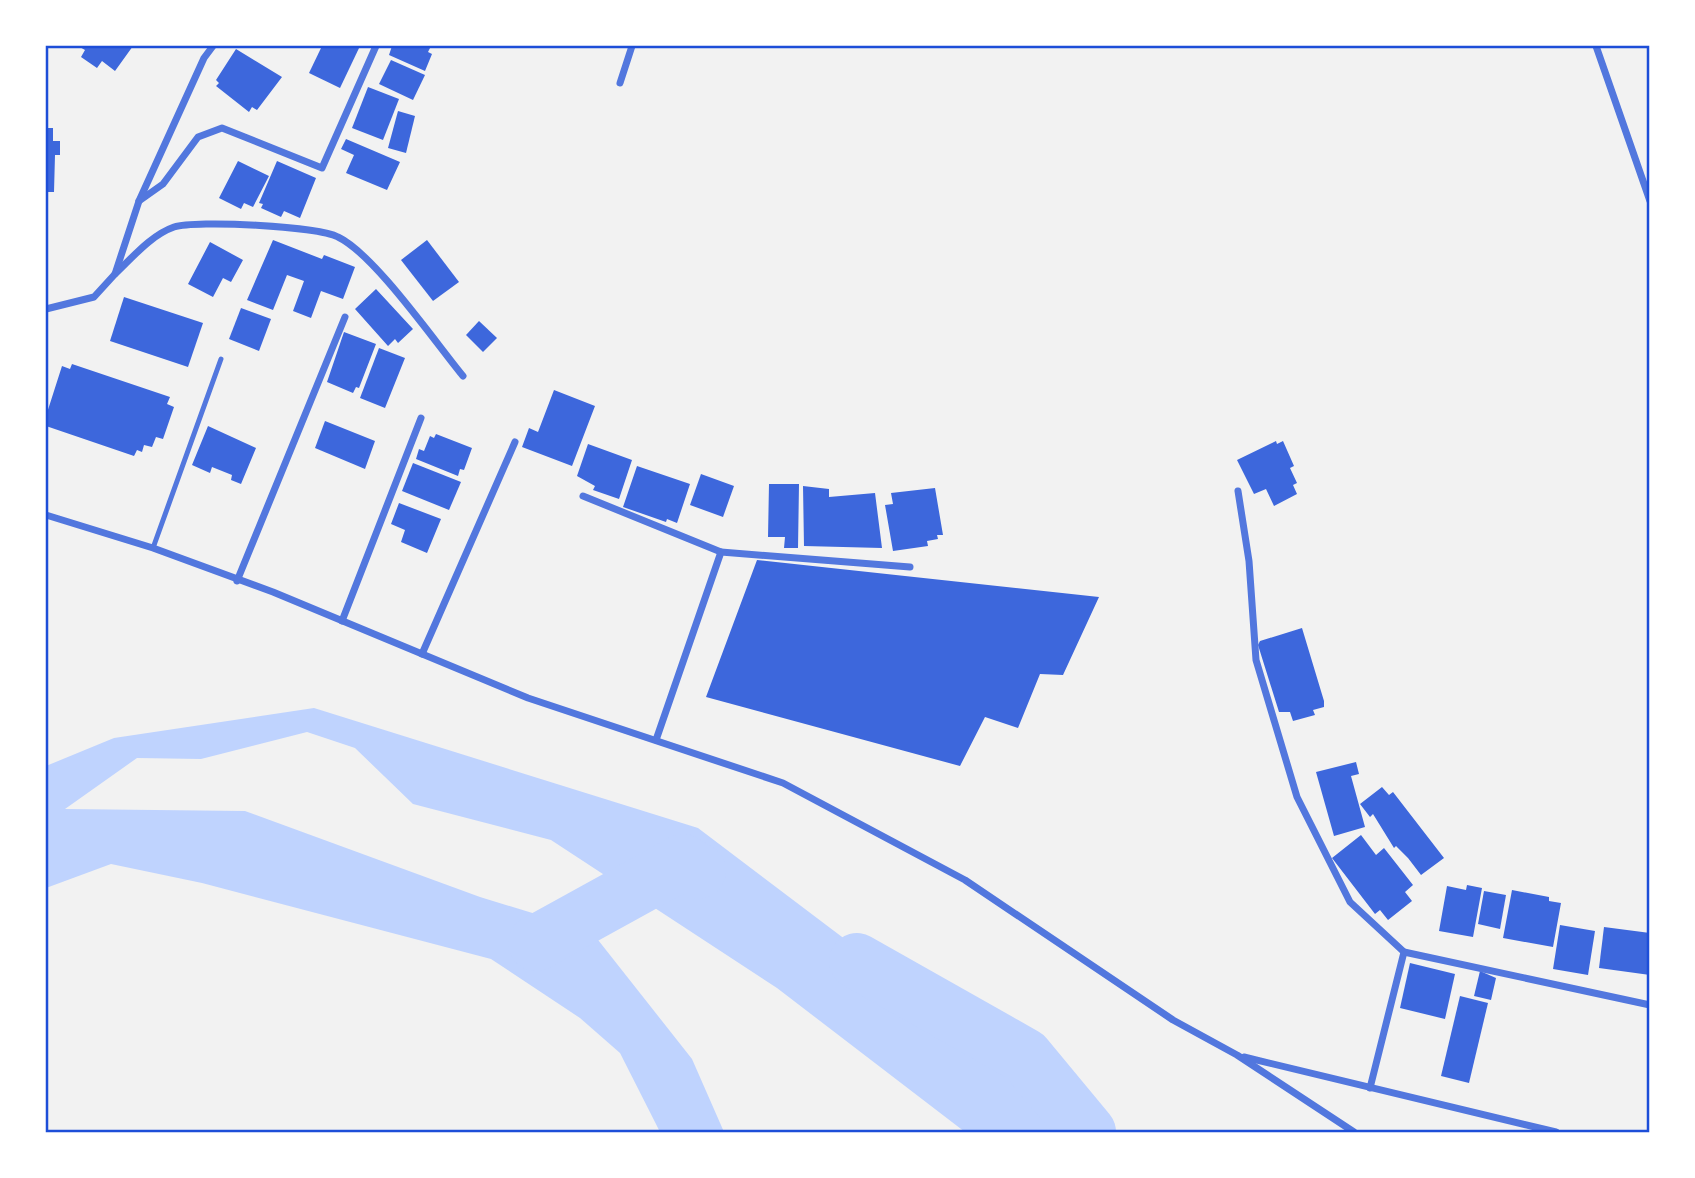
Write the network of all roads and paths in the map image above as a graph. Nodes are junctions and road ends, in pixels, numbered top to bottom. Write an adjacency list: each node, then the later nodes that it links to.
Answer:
1 (213, 46): 6 (street)
2 (376, 46): 6 (street)
3 (632, 46): 5 (street)
4 (1597, 46): 7 (street)
5 (620, 83)
6 (139, 201): 8 (street)
7 (1650, 201)
8 (115, 274): 9 (street); 12 (street)
9 (46, 309)
10 (345, 317): 21 (street)
11 (221, 359): 18 (lane)
12 (463, 376)
13 (421, 418): 22 (street)
14 (515, 442): 23 (street)
15 (1238, 491): 25 (street)
16 (583, 496): 19 (street)
17 (46, 515): 18 (street)
18 (153, 548): 21 (street)
19 (721, 552): 20 (street); 24 (street)
20 (910, 567)
21 (237, 582): 22 (street)
22 (342, 621): 23 (street)
23 (422, 654): 24 (street)
24 (656, 740): 27 (street)
25 (1404, 952): 26 (street); 28 (street)
26 (1650, 1005)
27 (1237, 1055): 28 (street); 29 (street)
28 (1370, 1088): 30 (street)
29 (1354, 1132)
30 (1556, 1132)

